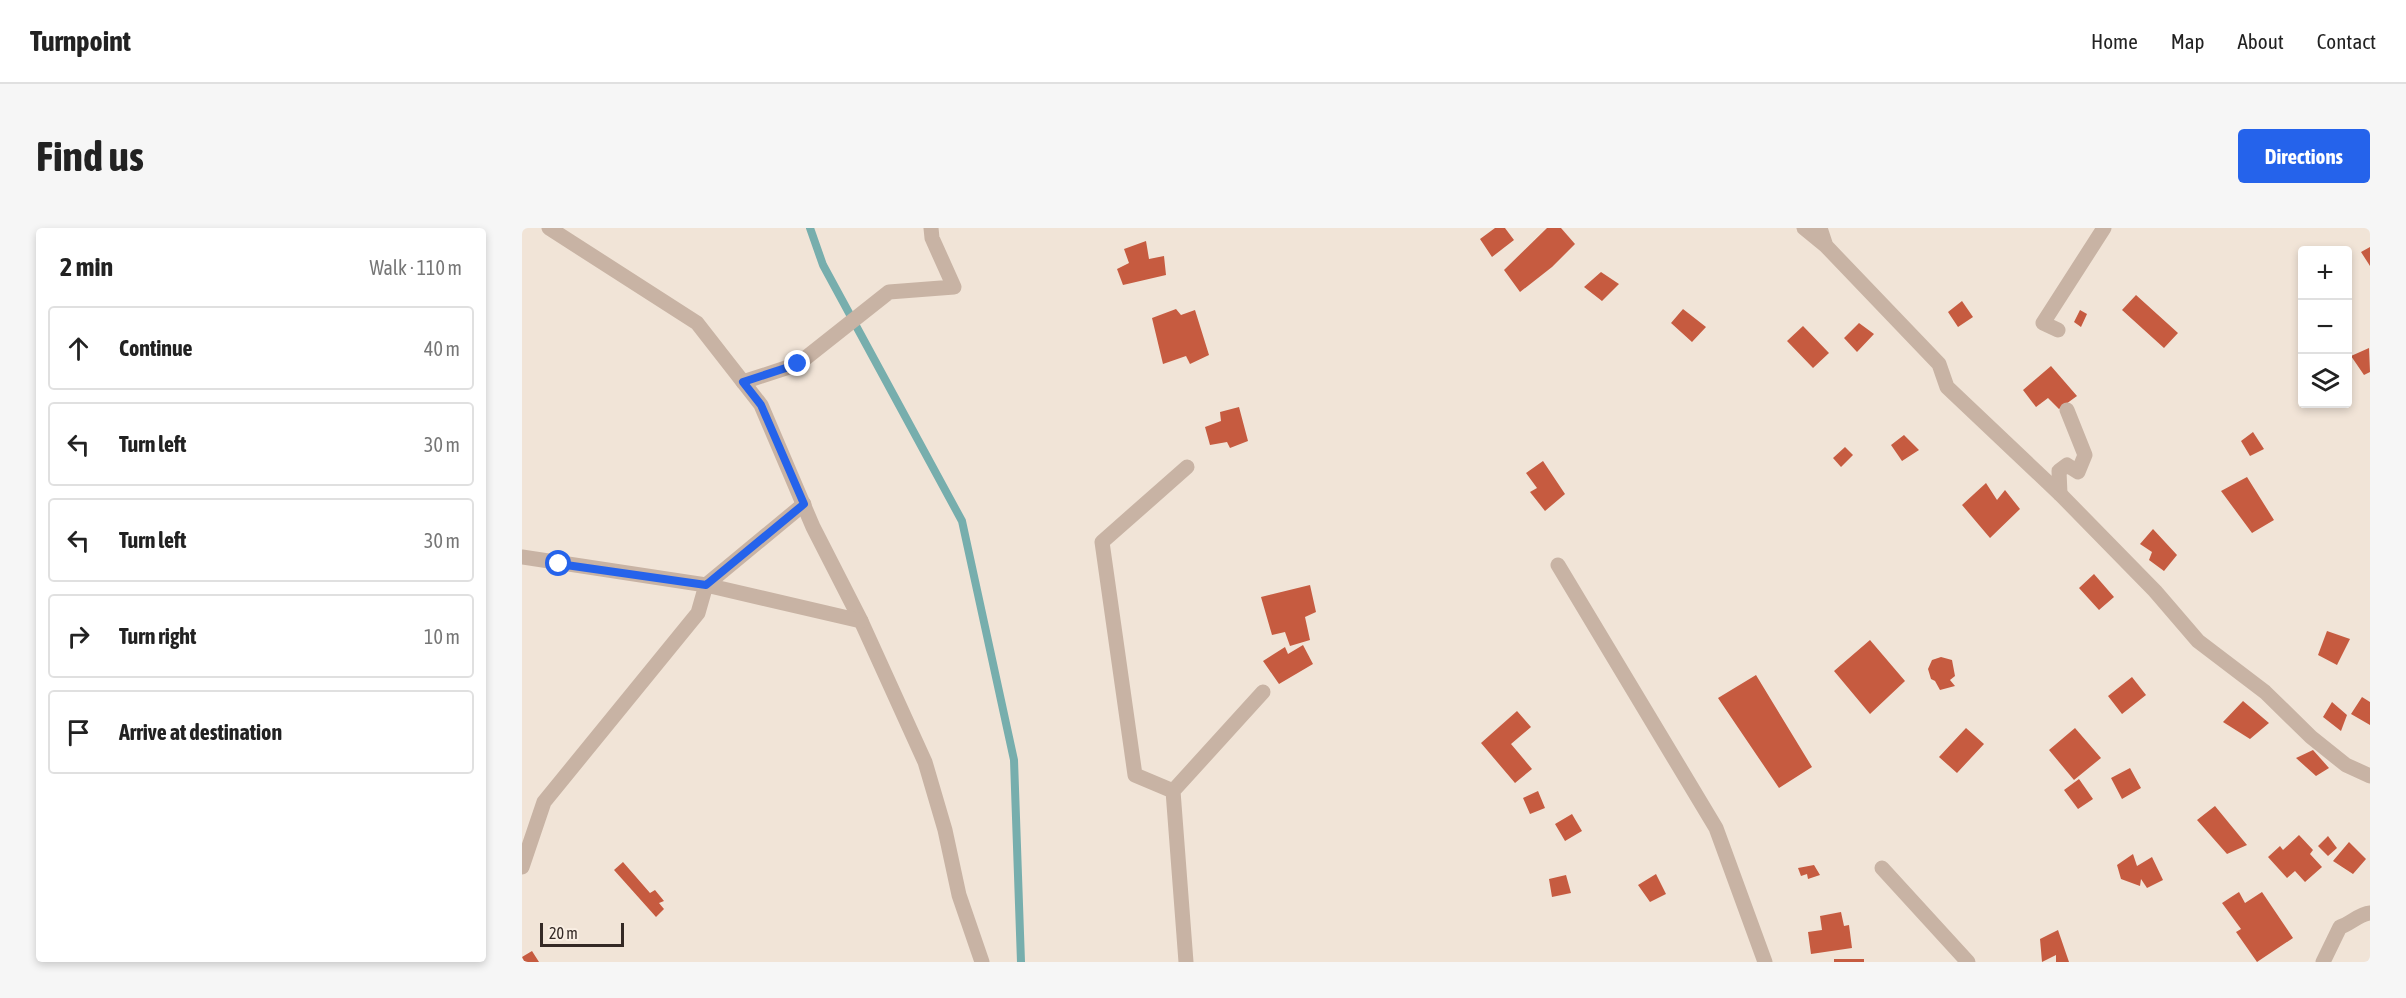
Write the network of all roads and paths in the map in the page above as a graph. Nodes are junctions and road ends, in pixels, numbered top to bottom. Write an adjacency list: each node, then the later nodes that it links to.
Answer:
1 (549, 228): 8 (street)
2 (932, 228): 8 (street)
3 (1804, 228): 6 (street)
4 (1820, 228): 6 (street)
5 (2104, 228): 7 (street)
6 (1826, 246): 11 (street)
7 (2058, 330)
8 (743, 382): 12 (street)
9 (2067, 410): 11 (street)
10 (1187, 467): 19 (street)
11 (2060, 494): 18 (street)
12 (804, 504): 15 (street); 16 (street)
13 (522, 557): 15 (street)
14 (1558, 565): 25 (street)
15 (706, 585): 16 (street); 20 (street)
16 (861, 621): 23 (street)
17 (1263, 692): 19 (street)
18 (2370, 776)
19 (1173, 791): 24 (street)
20 (522, 867)
21 (1882, 868): 26 (street)
22 (2370, 913): 27 (street)
23 (982, 962)
24 (1186, 962)
25 (1765, 962)
26 (1968, 962)
27 (2323, 962)

